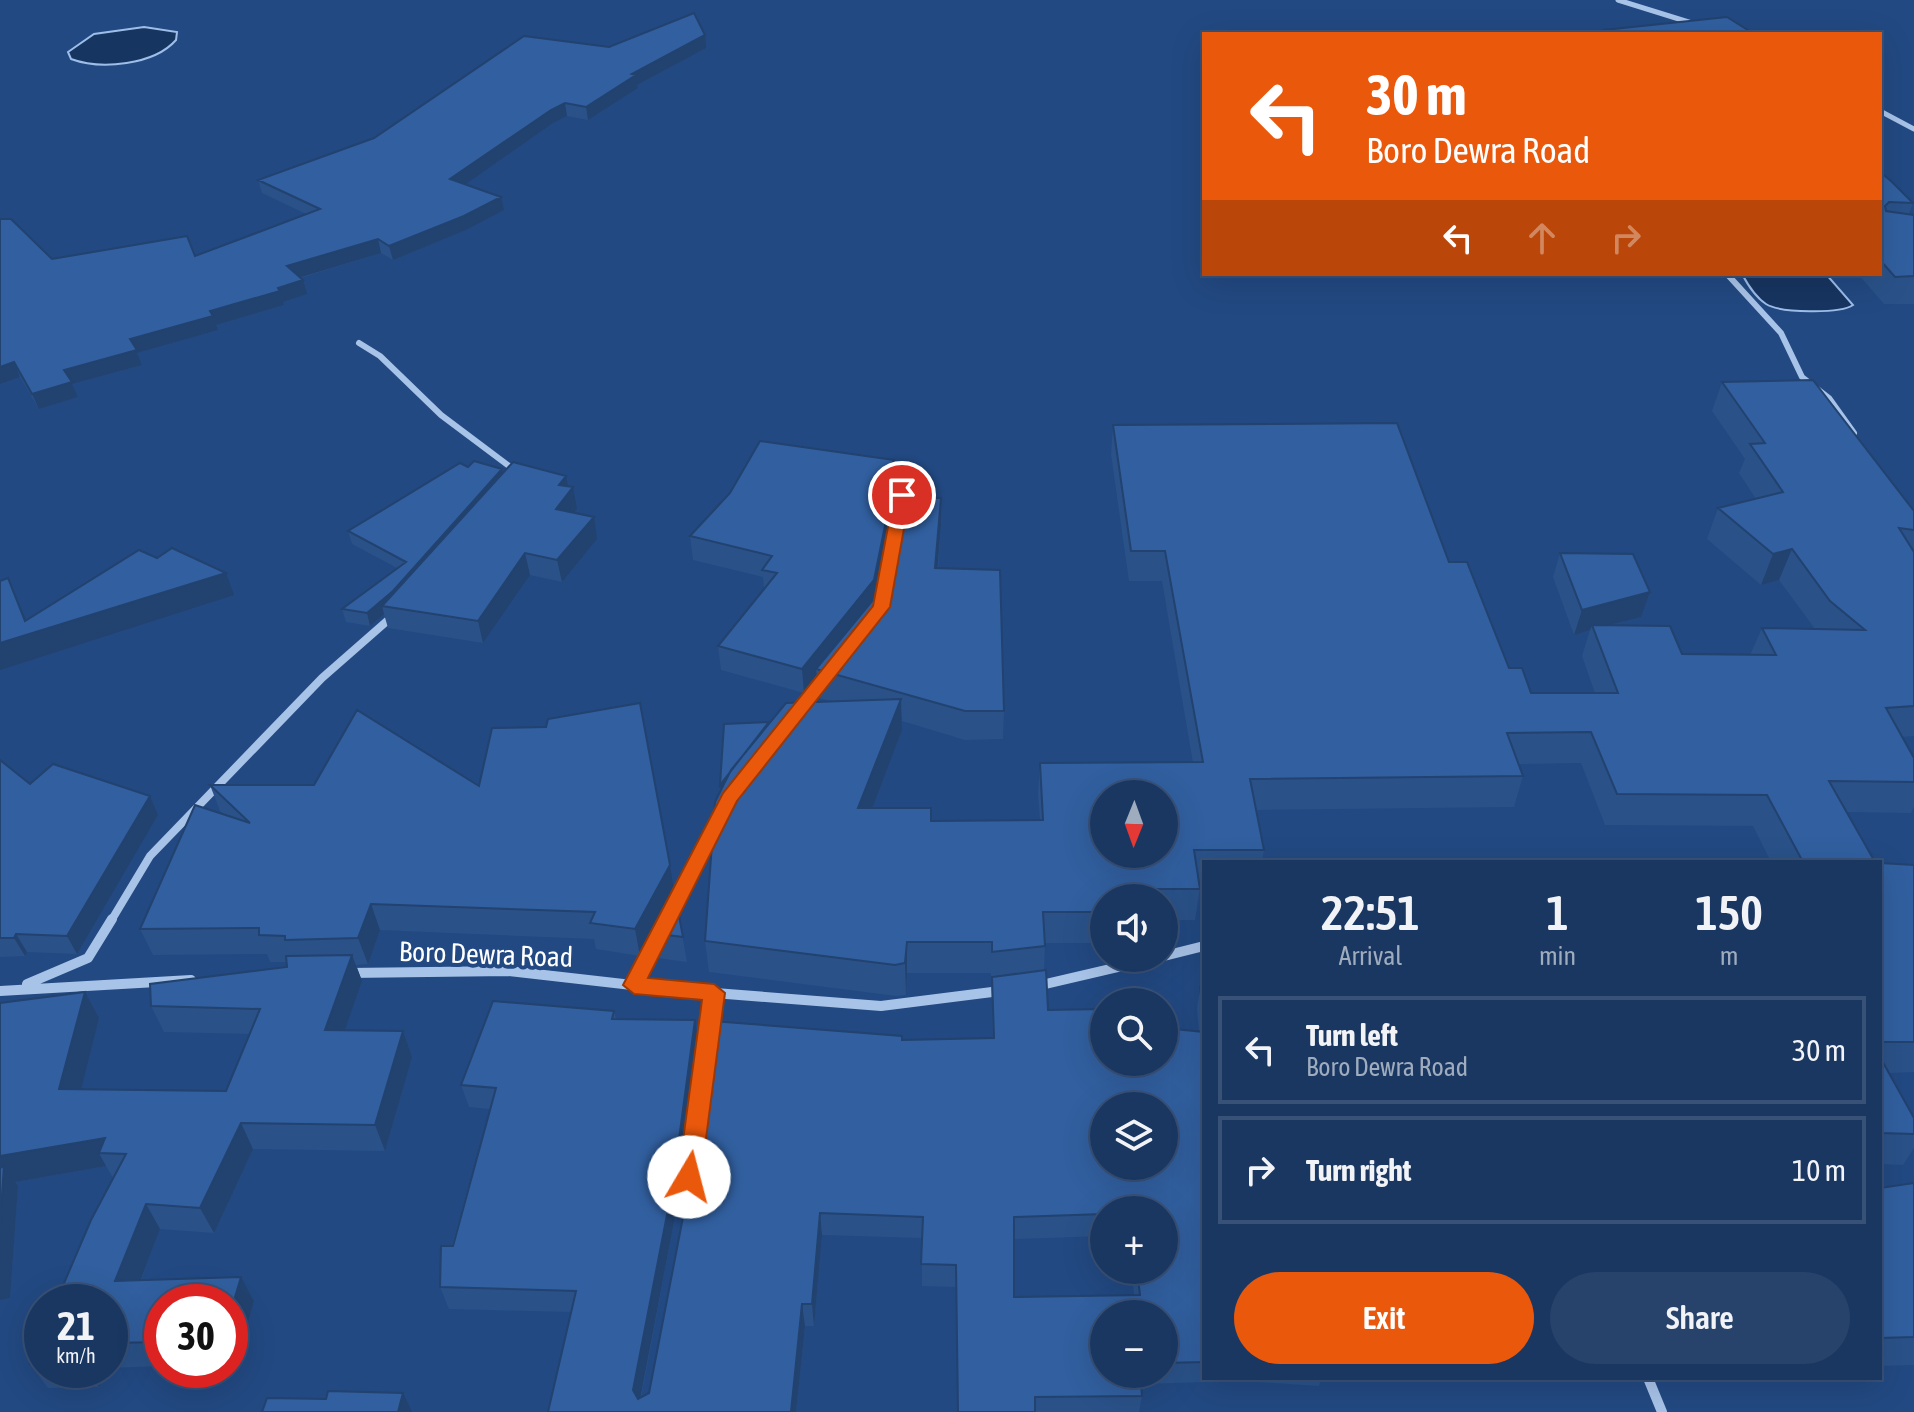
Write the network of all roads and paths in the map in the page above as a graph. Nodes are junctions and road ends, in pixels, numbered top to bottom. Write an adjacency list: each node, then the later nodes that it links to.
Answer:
1 (1618, 0): 2 (street)
2 (1705, 27)
3 (1882, 112): 4 (street)
4 (1914, 129)
5 (1729, 276): 7 (street)
6 (359, 343): 8 (street)
7 (1856, 437)
8 (509, 485)
9 (902, 495): 10 (street)
10 (892, 556)
11 (401, 608): 21 (street)
12 (827, 673): 13 (street)
13 (792, 721)
14 (723, 810): 20 (street)
15 (1202, 946): 16 (street)
16 (1178, 952)
17 (1094, 972): 22 (street)
18 (335, 973): 20 (street, Boro Dewra Road)
19 (209, 979): 21 (street)
20 (634, 985): 25 (street, Boro Dewra Road)
21 (19, 988): 24 (street)
22 (1021, 988)
23 (1005, 990): 25 (street, Boro Dewra Road)
24 (0, 991)
25 (714, 993): 26 (street)
26 (683, 1222)
27 (1649, 1380): 28 (street)
28 (1662, 1412)

